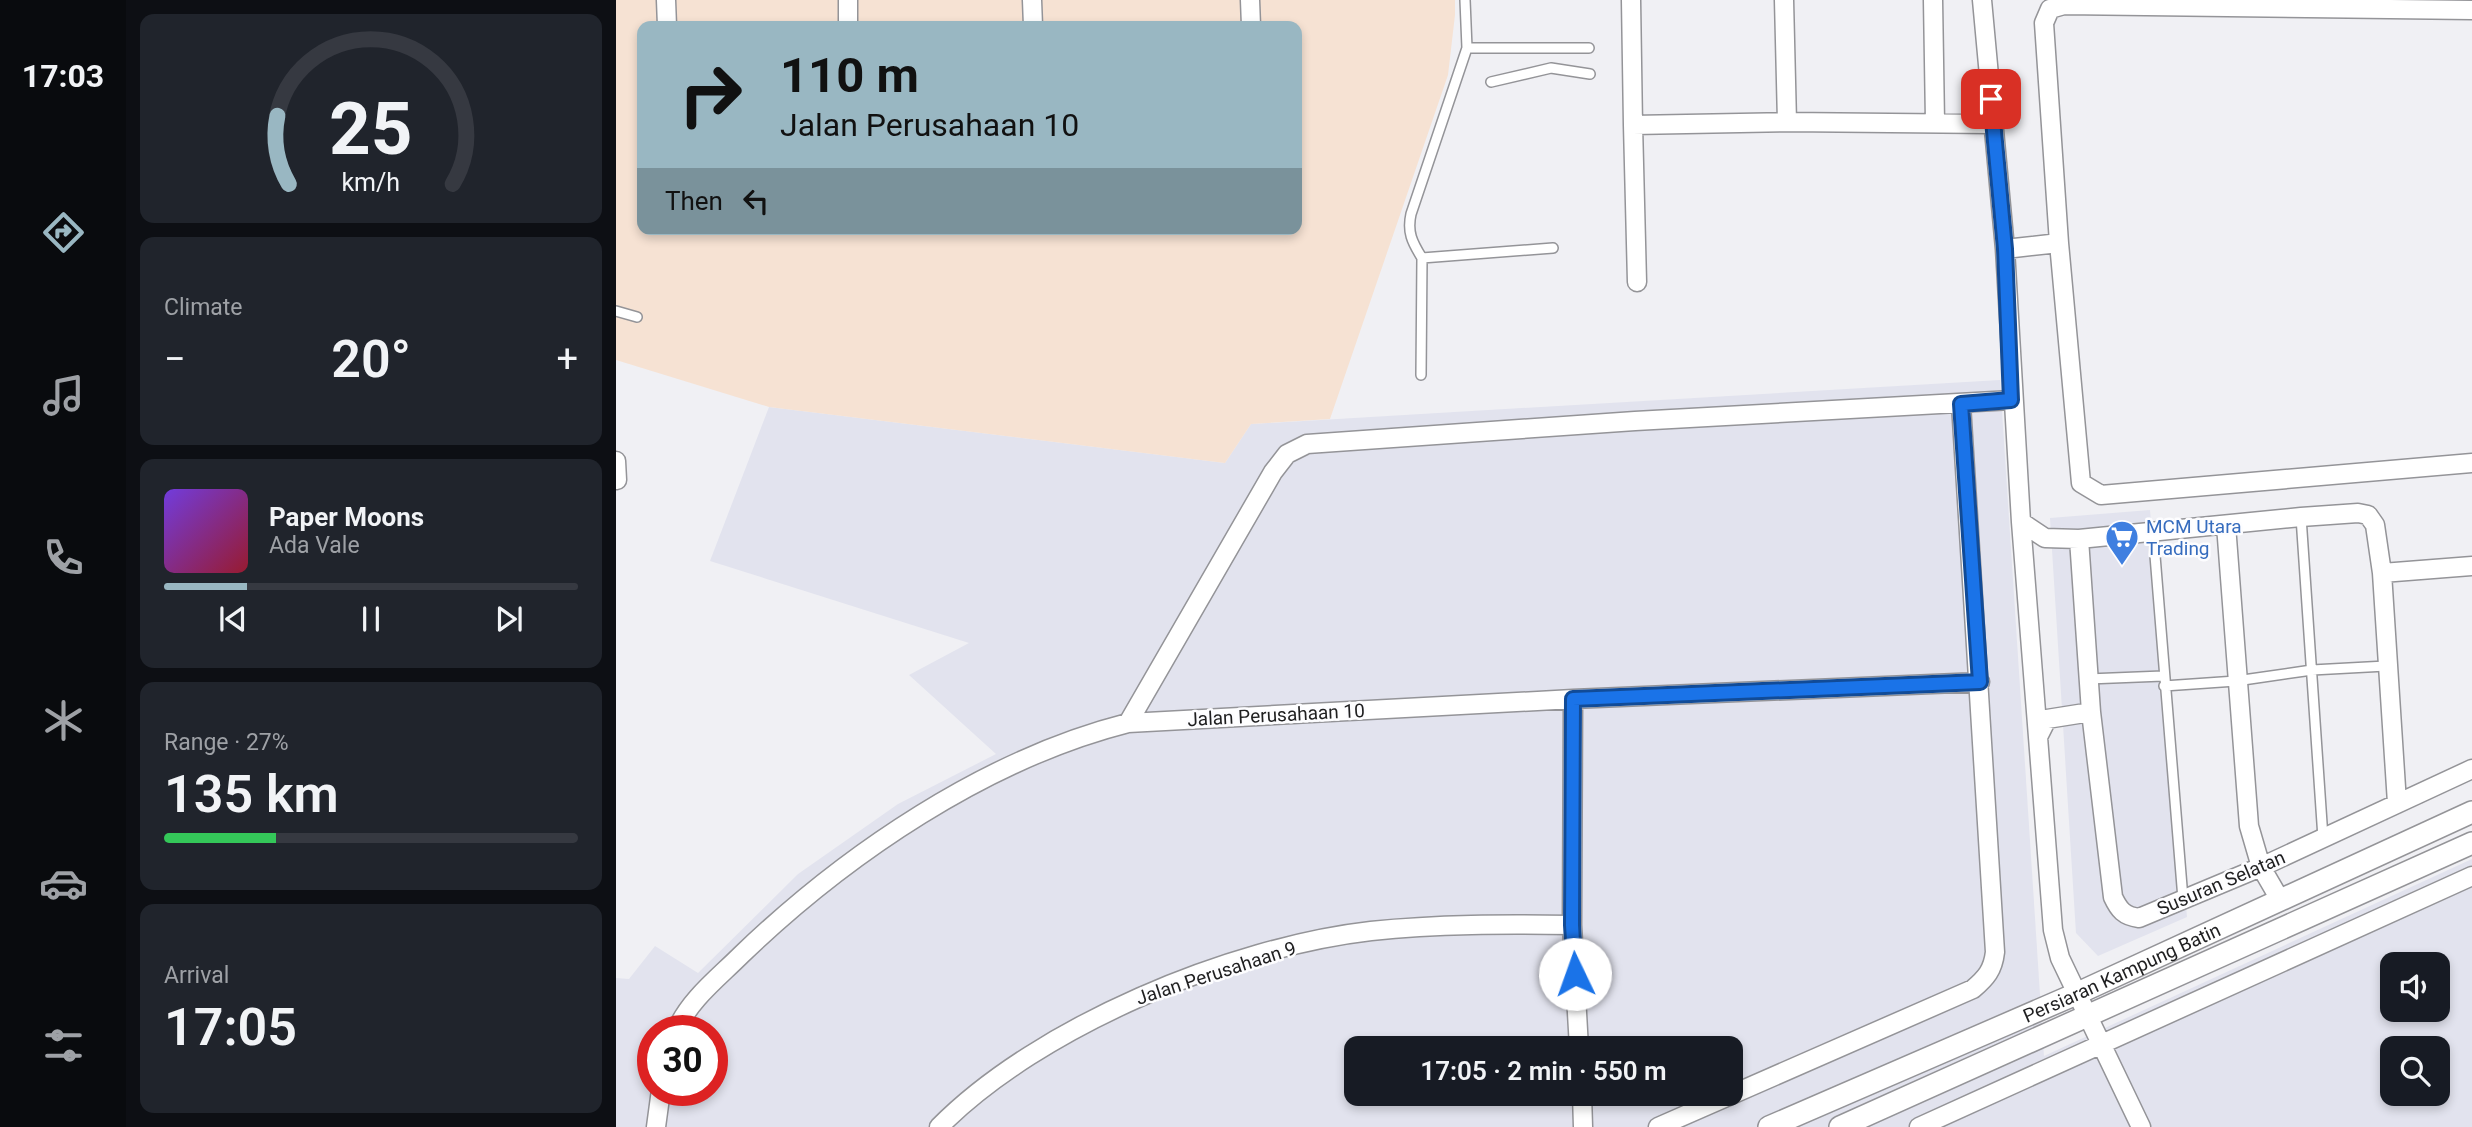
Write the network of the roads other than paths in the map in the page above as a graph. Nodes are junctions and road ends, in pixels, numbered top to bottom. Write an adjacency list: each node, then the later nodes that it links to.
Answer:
1 (667, 0): 11 (street)
2 (848, 0): 12 (street)
3 (1032, 0): 13 (street)
4 (1250, 0): 14 (street)
5 (1465, 0): 15 (lane)
6 (1631, 0): 24 (street)
7 (1784, 0): 21 (street)
8 (1933, 0): 22 (street)
9 (1982, 0): 23 (street)
10 (2472, 10): 25 (street)
11 (667, 21)
12 (848, 21)
13 (1033, 21)
14 (1251, 21)
15 (1467, 48): 17 (lane); 28 (lane)
16 (1589, 48): 17 (lane)
17 (1555, 49): 18 (lane)
18 (1551, 68): 19 (lane); 20 (lane)
19 (1590, 74)
20 (1491, 82)
21 (1787, 122): 22 (street); 24 (street)
22 (1935, 122): 23 (street)
23 (1993, 124): 27 (street)
24 (1633, 125): 29 (street)
25 (2059, 243): 27 (street); 36 (street)
26 (1553, 248): 28 (lane)
27 (2005, 249): 33 (street)
28 (1422, 258): 32 (lane)
29 (1637, 282)
30 (616, 311): 31 (lane)
31 (637, 317)
32 (1420, 374)
33 (2011, 400): 34 (street); 39 (street)
34 (1961, 404): 50 (street); 53 (street)
35 (616, 461): 37 (street)
36 (2472, 463)
37 (617, 480)
38 (2301, 517): 40 (street); 44 (street); 46 (lane)
39 (2021, 522): 42 (street); 54 (street)
40 (2226, 525): 41 (street); 49 (street)
41 (2153, 531): 42 (street); 48 (lane)
42 (2079, 539): 47 (street, Susuran Selatan)
43 (2472, 566): 44 (street)
44 (2382, 573): 45 (street)
45 (2386, 666): 46 (lane); 56 (street)
46 (2312, 670): 49 (lane); 58 (lane)
47 (2088, 679): 48 (lane); 52 (street, Susuran Selatan)
48 (2163, 681): 49 (lane); 63 (lane)
49 (2236, 681): 60 (street)
50 (1980, 682): 51 (street, Jalan Perusahaan 10); 75 (street)
51 (1573, 699): 53 (street, Jalan Perusahaan 10); 64 (street)
52 (2091, 712): 54 (street); 63 (street, Susuran Selatan)
53 (1128, 723): 66 (street, Jalan Perusahaan 10)
54 (2038, 737): 65 (street)
55 (2472, 769): 56 (street, Susuran Selatan)
56 (2397, 803): 58 (street, Susuran Selatan)
57 (2472, 812): 62 (street, Persiaran Kampung Batin)
58 (2323, 838): 60 (street, Susuran Selatan)
59 (2472, 843): 67 (street, Persiaran Kampung Batin)
60 (2261, 867): 62 (street); 63 (street, Susuran Selatan)
61 (2472, 876): 69 (street)
62 (2279, 898): 65 (street, Persiaran Kampung Batin)
63 (2183, 899)
64 (1572, 925): 68 (street); 73 (street, Jalan Perusahaan 9)
65 (2076, 994): 67 (street); 76 (street, Persiaran Kampung Batin)
66 (686, 1015)
67 (2088, 1017): 69 (street); 77 (street, Persiaran Kampung Batin)
68 (1578, 1036)
69 (2102, 1043): 78 (street); 79 (street)
70 (659, 1106): 72 (street)
71 (1582, 1106): 74 (street)
72 (656, 1127)
73 (939, 1127)
74 (1583, 1127)
75 (1658, 1127)
76 (1769, 1127)
77 (1840, 1127)
78 (1919, 1127)
79 (2141, 1127)

